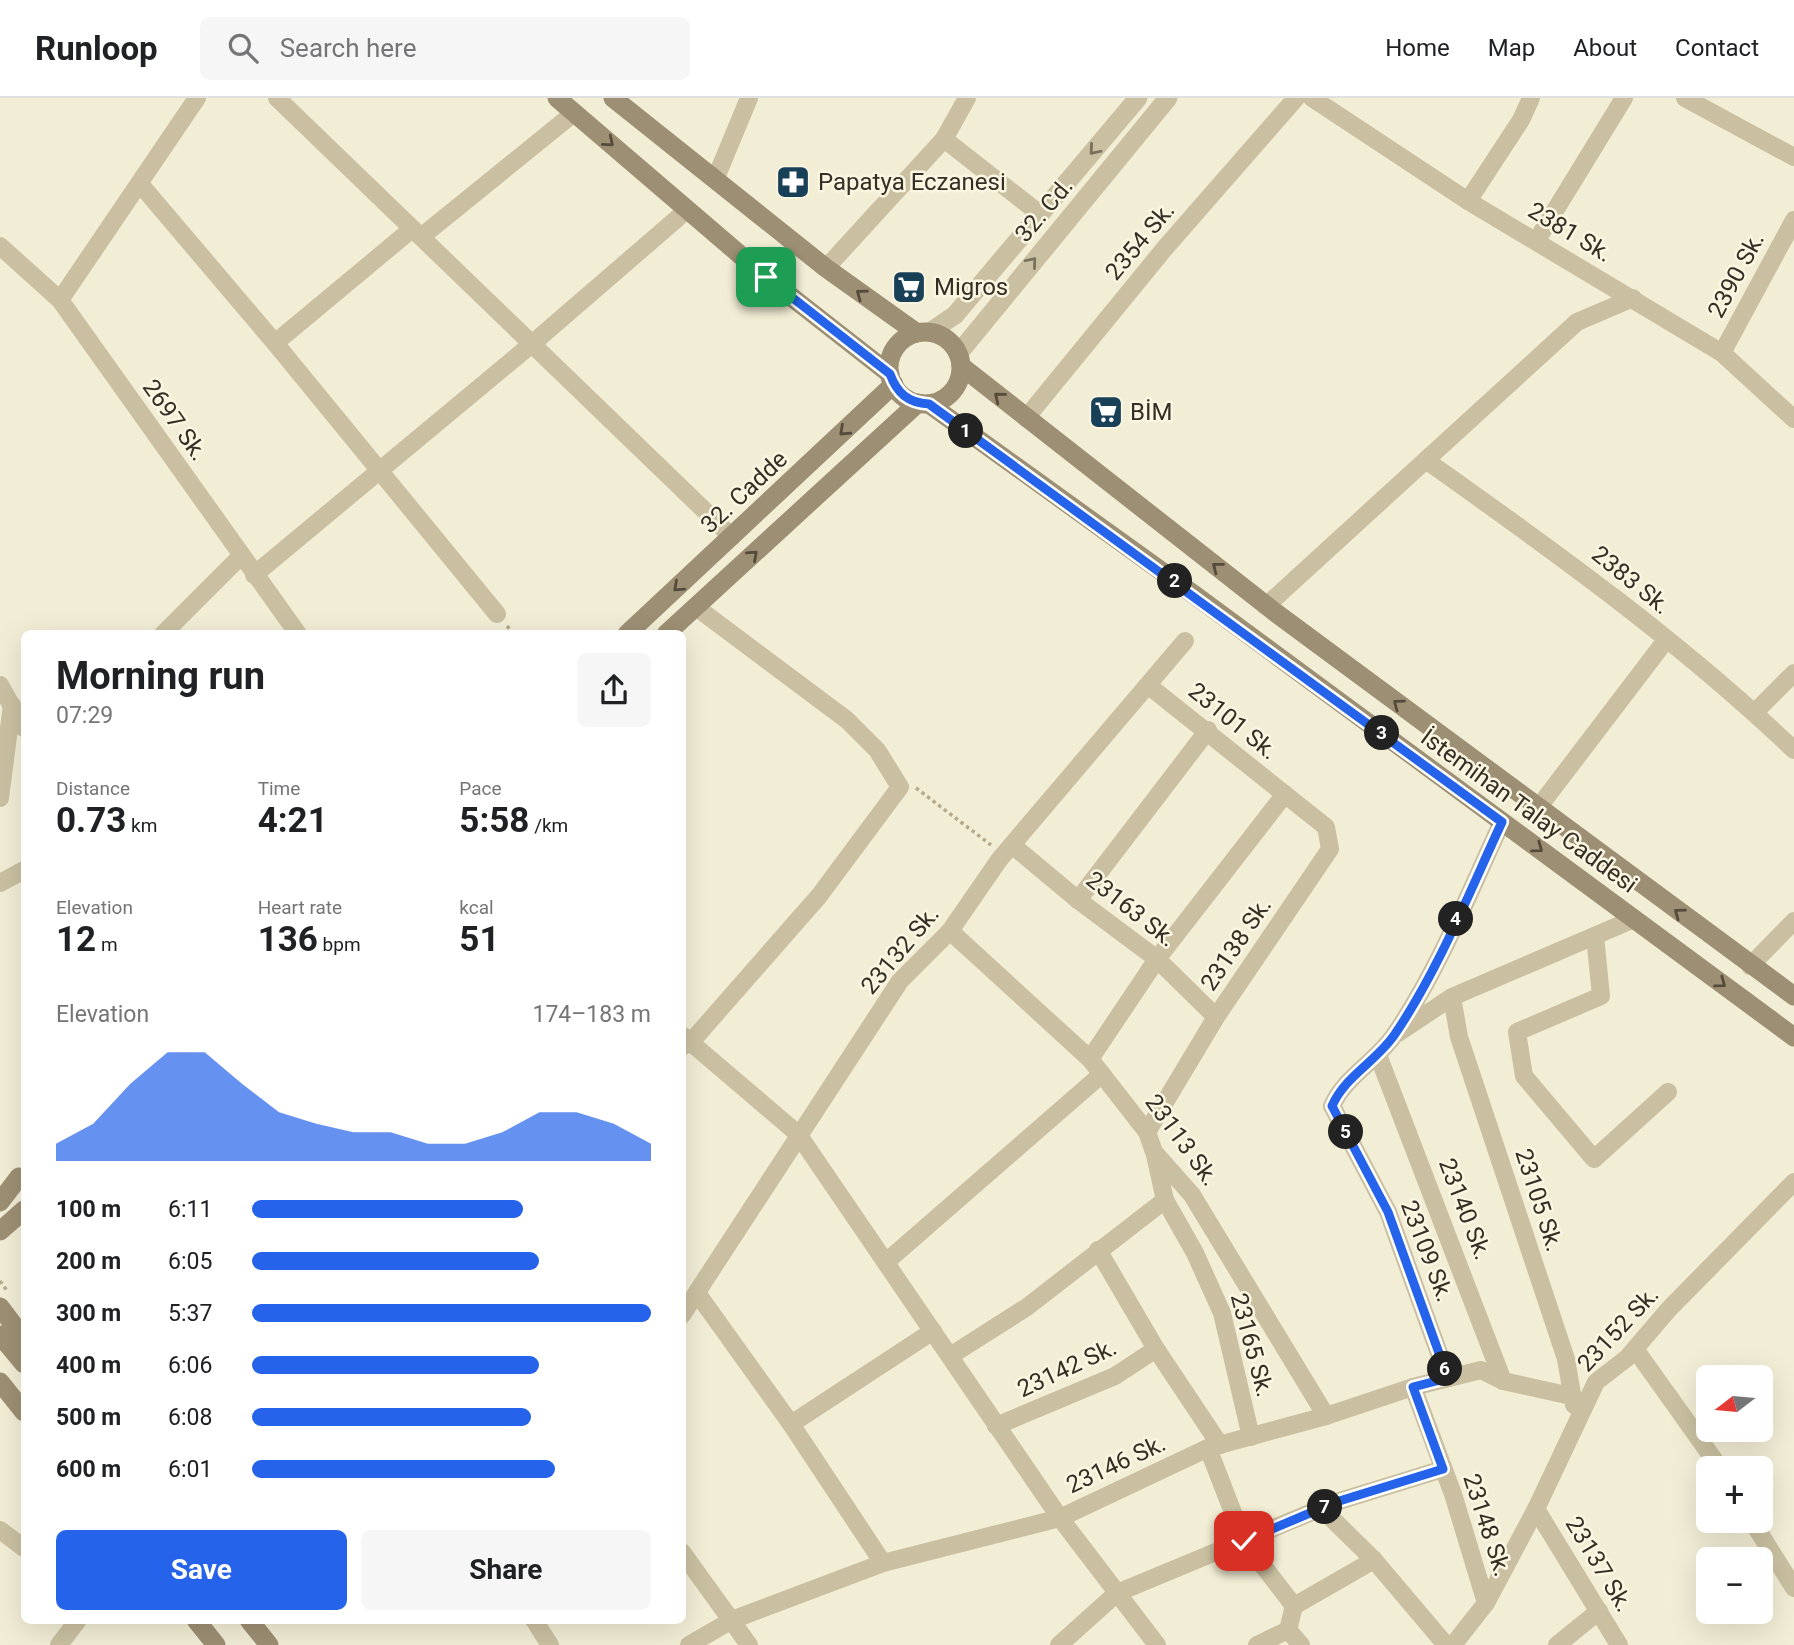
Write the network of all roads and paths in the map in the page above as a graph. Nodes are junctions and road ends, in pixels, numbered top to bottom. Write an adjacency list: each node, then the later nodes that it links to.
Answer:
1 (197, 98): 18 (street)
2 (277, 98): 23 (street)
3 (556, 98): 14 (main road)
4 (613, 98): 17 (main road)
5 (749, 98): 17 (street)
6 (967, 98): 15 (street)
7 (1138, 98): 21 (street, 32. Cd., one-way to 21)
8 (1168, 98): 33 (street, 32. Cd., one-way to 8)
9 (1296, 98): 36 (street, 2354 Sk.)
10 (1312, 98): 19 (street, 2381 Sk.)
11 (1531, 98): 19 (street)
12 (1624, 98): 24 (street)
13 (1685, 98): 16 (street)
14 (574, 113): 20 (main road, one-way to 20); 23 (street)
15 (944, 139): 21 (street); 26 (street)
16 (1794, 156)
17 (715, 180): 26 (main road)
18 (141, 185): 28 (street); 30 (street)
19 (1468, 201): 24 (street, 2381 Sk.)
20 (687, 210): 31 (street); 34 (main road)
21 (1040, 214): 29 (street, 32. Cd.)
22 (1794, 220): 32 (street, 2390 Sk.)
23 (417, 233): 30 (street); 31 (street)
24 (1537, 240): 27 (street, 2381 Sk.)
25 (0, 246): 28 (street, 2697 Sk.)
26 (826, 268): 29 (main road, one-way to 26)
27 (1633, 298): 32 (street, 2381 Sk.); 38 (street)
28 (60, 300): 41 (street, 2697 Sk.)
29 (923, 333): 33 (main road); 34 (main road)
30 (275, 343): 39 (street)
31 (533, 344): 39 (street); 40 (street)
32 (1722, 353): 37 (street, 2381 Sk.)
33 (960, 360): 35 (main road); 36 (main road, İstemihan Talay Caddesi, one-way to 33)
34 (892, 379): 35 (main road); 40 (main road, 32. Cadde, one-way to 40)
35 (923, 404): 44 (main road, one-way to 35); 64 (main road, İstemihan Talay Caddesi)
36 (1026, 418): 43 (main road, İstemihan Talay Caddesi, one-way to 36)
37 (1794, 419)
38 (1427, 461): 43 (street); 50 (street, 2383 Sk.)
39 (379, 471): 42 (street); 45 (street)
40 (732, 537): 48 (main road, 32. Cadde, one-way to 48)
41 (240, 557): 42 (street, 2697 Sk.); 46 (street)
42 (254, 575): 47 (street, 2697 Sk.)
43 (1266, 606): 63 (main road, İstemihan Talay Caddesi, one-way to 43)
44 (696, 607): 49 (main road); 60 (street)
45 (497, 614)
46 (167, 630)
47 (295, 630)
48 (631, 630)
49 (670, 630)
50 (1666, 640): 56 (street, 2383 Sk.); 63 (street)
51 (1185, 641): 54 (street, 23132 Sk.)
52 (1794, 673): 56 (street)
53 (0, 685): 55 (street)
54 (1149, 686): 58 (street, 23101 Sk.); 65 (street, 23132 Sk.)
55 (12, 705): 57 (street); 62 (street)
56 (1754, 713): 59 (street, 2383 Sk.)
57 (21, 722)
58 (1208, 730): 61 (street, 23101 Sk.); 68 (street)
59 (1794, 750)
60 (888, 767): 65 (path); 80 (street)
61 (1285, 794): 73 (street); 77 (street, 23138 Sk.)
62 (0, 798)
63 (1538, 808): 74 (main road, İstemihan Talay Caddesi, one-way to 63)
64 (1502, 822): 69 (main road, İstemihan Talay Caddesi, one-way to 69); 78 (street, 23109 Sk.)
65 (1008, 850): 68 (street, 23163 Sk.); 71 (street, 23132 Sk.)
66 (21, 872): 67 (street)
67 (0, 883)
68 (1078, 900): 73 (street, 23163 Sk.)
69 (1634, 919): 72 (street); 79 (main road, İstemihan Talay Caddesi, one-way to 79)
70 (1794, 922): 74 (street)
71 (950, 931): 83 (street, 23113 Sk.); 87 (street, 23132 Sk.)
72 (1595, 936): 76 (street); 85 (street)
73 (1157, 958): 77 (street, 23163 Sk.); 83 (street)
74 (1750, 966): 75 (main road, İstemihan Talay Caddesi)
75 (1794, 996)
76 (1452, 997): 78 (street); 113 (street, 23105 Sk.)
77 (1216, 1017): 86 (street, 23138 Sk.)
78 (1395, 1035): 82 (street, 23109 Sk.)
79 (1794, 1037)
80 (686, 1041)
81 (686, 1043): 87 (street)
82 (1378, 1055): 109 (street, 23109 Sk.); 110 (street, 23140 Sk.)
83 (1090, 1059): 84 (street, 23113 Sk.)
84 (1102, 1074): 86 (street, 23113 Sk.); 98 (street)
85 (1668, 1092)
86 (1147, 1132): 88 (street, 23113 Sk.)
87 (798, 1134): 98 (street); 99 (street, 23132 Sk.)
88 (1154, 1152): 93 (street, 23165 Sk.); 115 (street, 23113 Sk.)
89 (21, 1176): 92 (main road)
90 (21, 1176): 94 (main road)
91 (1794, 1182): 106 (street, 23152 Sk.)
92 (0, 1189)
93 (1165, 1200): 97 (street); 119 (street, 23165 Sk.)
94 (0, 1202)
95 (21, 1213): 96 (main road)
96 (1, 1233)
97 (1098, 1250): 105 (street); 107 (street)
98 (886, 1262): 102 (street)
99 (697, 1293): 101 (street, 23132 Sk.); 117 (street)
100 (0, 1307): 104 (main road)
101 (686, 1309)
102 (933, 1331): 107 (street); 117 (street)
103 (0, 1335): 108 (main road)
104 (21, 1335)
105 (1156, 1349): 118 (street, 23142 Sk.); 120 (street)
106 (1635, 1349): 116 (street, 23152 Sk.); 121 (street)
107 (950, 1356): 118 (street)
108 (21, 1360)
109 (1448, 1378): 110 (street, 23146 Sk.); 112 (street, 23146 Sk.)
110 (1503, 1381): 113 (street, 23146 Sk.)
111 (0, 1382): 114 (main road)
112 (1413, 1387): 115 (street, 23146 Sk.); 122 (street)
113 (1571, 1396): 116 (street, 23105 Sk.)
114 (21, 1408)
115 (1326, 1416): 119 (street, 23146 Sk.)
116 (1579, 1419): 124 (street, 23152 Sk.)
117 (791, 1424): 132 (street)
118 (996, 1426): 125 (street)
119 (1251, 1437): 120 (street, 23146 Sk.)
120 (1214, 1447): 125 (street, 23146 Sk.); 128 (street)
121 (1711, 1456)
122 (1443, 1469): 123 (street, 23148 Sk.); 135 (street, 23148 Sk.)
123 (1321, 1508): 128 (street, 23148 Sk.); 131 (street)
124 (1536, 1509): 135 (street, 23152 Sk.); 137 (street, 23137 Sk.)
125 (1060, 1518): 132 (street, 23146 Sk.); 134 (street)
126 (0, 1530): 129 (street)
127 (1760, 1533): 133 (street)
128 (1244, 1541): 134 (street, 23148 Sk.); 136 (street)
129 (21, 1546)
130 (686, 1557): 138 (street)
131 (1374, 1560): 136 (street); 154 (street)
132 (883, 1563): 138 (street, 23146 Sk.)
133 (1794, 1588)
134 (1118, 1593): 150 (street, 23148 Sk.); 151 (street)
135 (1486, 1603): 155 (street, 23152 Sk.)
136 (1294, 1606): 143 (street)
137 (1599, 1611): 156 (street); 157 (street, 23137 Sk.)
138 (732, 1620): 148 (street, 23146 Sk.); 149 (street)
139 (75, 1624): 144 (street)
140 (199, 1624): 145 (main road)
141 (253, 1624): 146 (main road)
142 (537, 1624): 147 (street)
143 (1288, 1630): 152 (street); 153 (street)
144 (59, 1645)
145 (216, 1645)
146 (269, 1645)
147 (550, 1645)
148 (689, 1645)
149 (749, 1645)
150 (1059, 1645)
151 (1157, 1645)
152 (1256, 1645)
153 (1301, 1645)
154 (1446, 1645)
155 (1453, 1645)
156 (1557, 1645)
157 (1619, 1645)

